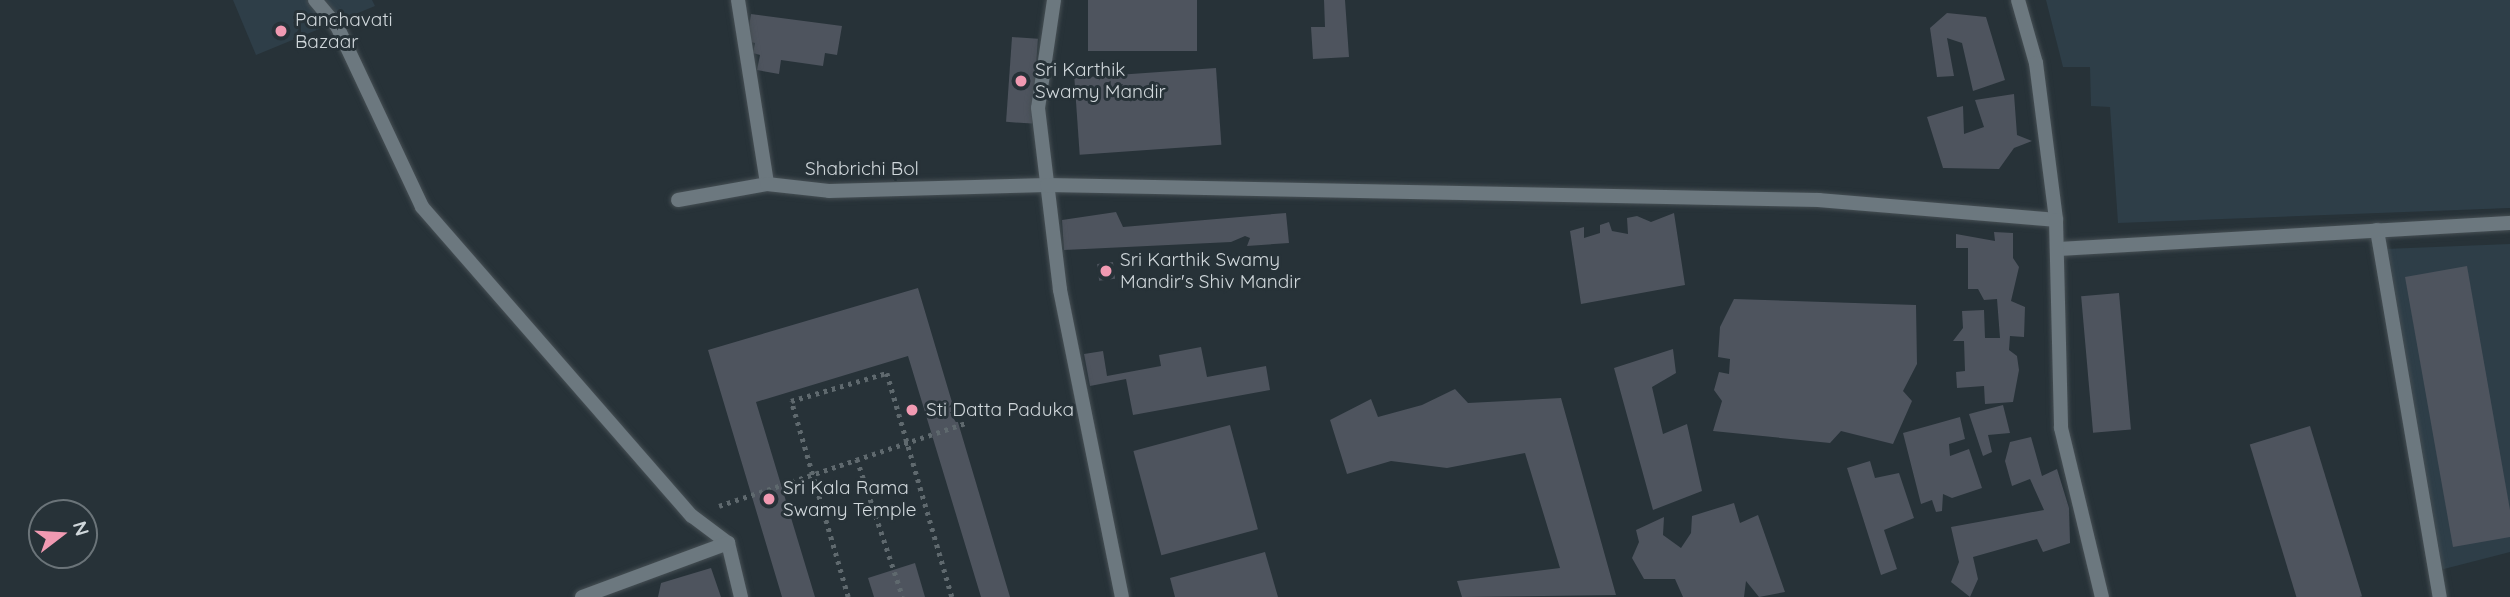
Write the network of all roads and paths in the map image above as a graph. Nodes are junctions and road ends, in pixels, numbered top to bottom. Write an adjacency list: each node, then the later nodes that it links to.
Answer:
1 (315, 0): 16 (street)
2 (738, 0): 5 (street)
3 (1055, 0): 6 (street)
4 (2018, 0): 8 (street)
5 (767, 184): 6 (street, Shabrichi Bol); 7 (street, Shabrichi Bol)
6 (1047, 185): 8 (street, Shabrichi Bol); 23 (street)
7 (678, 200)
8 (2056, 220): 11 (street)
9 (2510, 223): 10 (street)
10 (2377, 230): 11 (street); 25 (street)
11 (2057, 249): 24 (street)
12 (968, 422): 13 (path)
13 (907, 442): 14 (path); 15 (path); 22 (path)
14 (858, 460): 15 (path); 21 (path)
15 (812, 475): 16 (path); 20 (path)
16 (692, 516): 17 (street)
17 (728, 543): 18 (street); 19 (street)
18 (582, 597)
19 (741, 597)
20 (848, 597)
21 (903, 597)
22 (952, 597)
23 (1122, 597)
24 (2102, 597)
25 (2440, 597)

